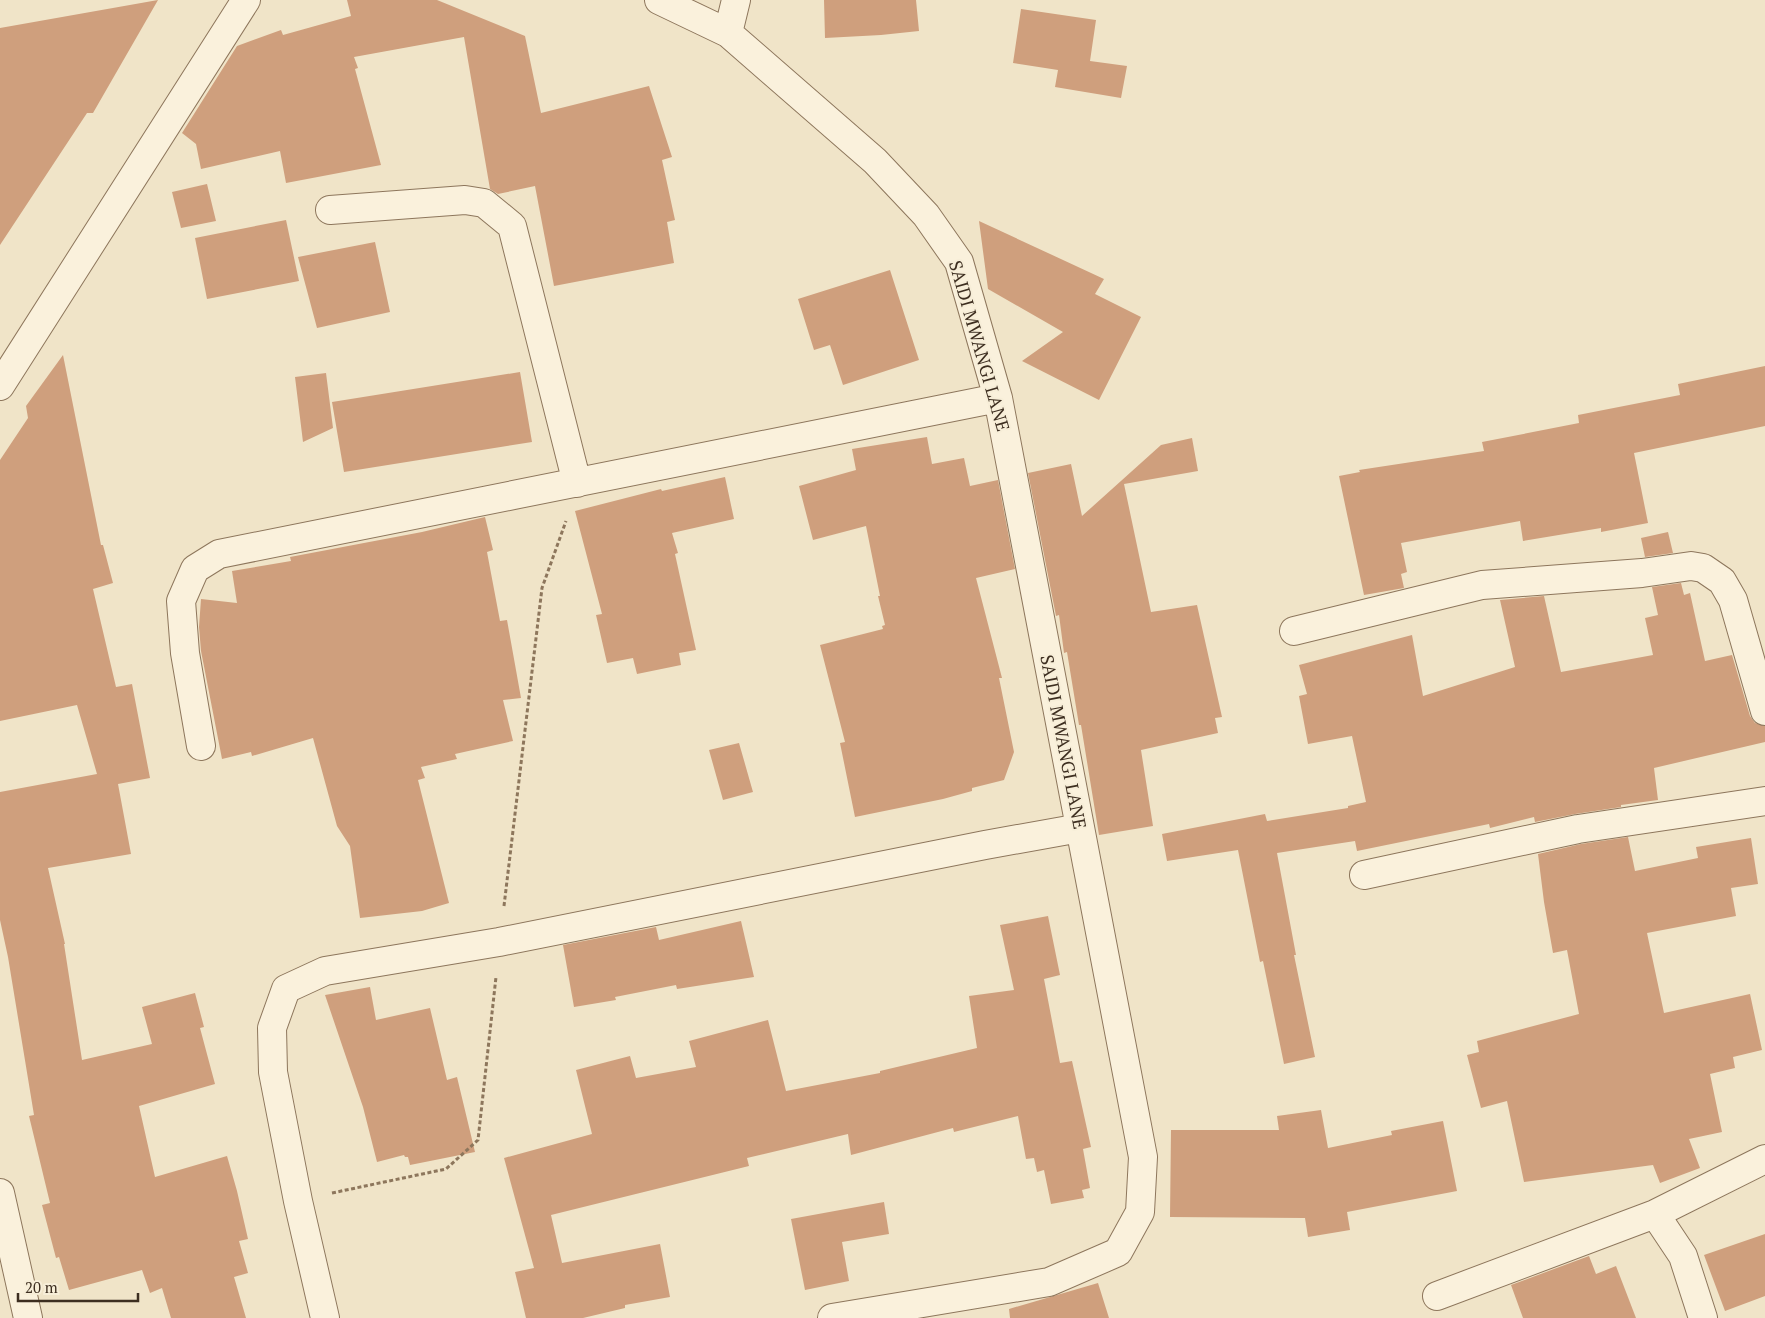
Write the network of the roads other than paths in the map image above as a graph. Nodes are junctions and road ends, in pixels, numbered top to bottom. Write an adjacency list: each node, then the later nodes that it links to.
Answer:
1 (246, 0): 6 (street)
2 (659, 0): 4 (street, SAIDI MWANGI LANE)
3 (736, 0): 4 (street)
4 (728, 33): 7 (street, SAIDI MWANGI LANE)
5 (330, 210): 8 (street)
6 (0, 386)
7 (998, 398): 8 (street); 13 (street, SAIDI MWANGI LANE)
8 (578, 483): 11 (street)
9 (1294, 631): 10 (street)
10 (1765, 711)
11 (201, 746)
12 (1765, 801): 14 (street)
13 (1080, 828): 20 (street); 21 (street, SAIDI MWANGI LANE)
14 (1364, 875)
15 (1765, 1159): 17 (street)
16 (0, 1193): 19 (street)
17 (1654, 1214): 18 (street); 22 (street)
18 (1437, 1296)
19 (28, 1318)
20 (325, 1318)
21 (832, 1318)
22 (1703, 1318)

